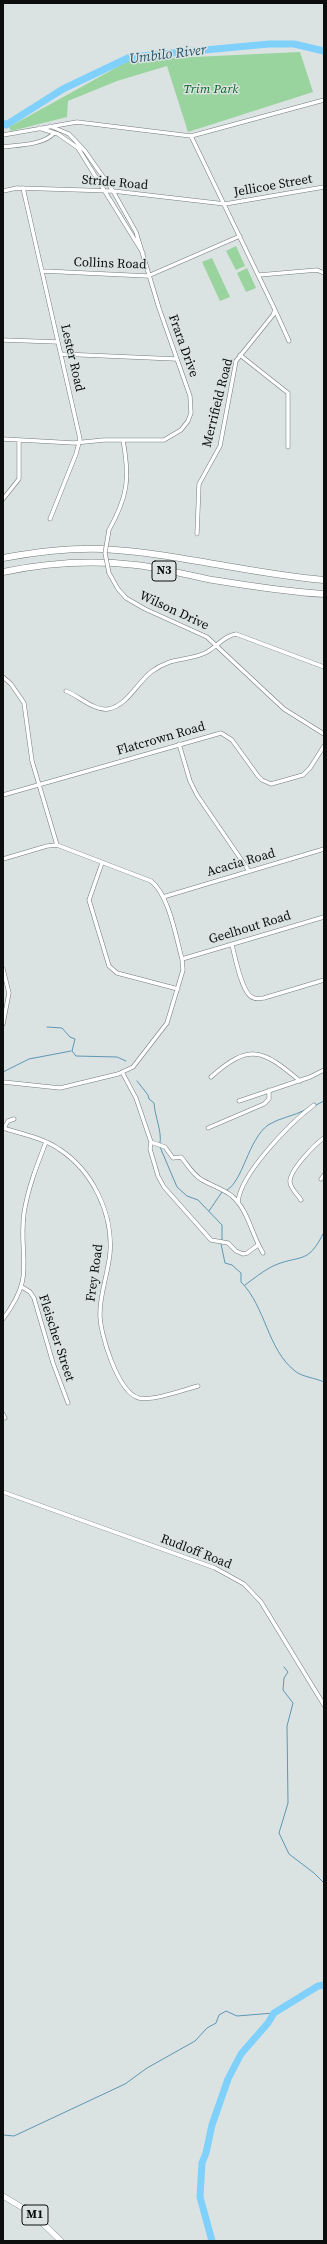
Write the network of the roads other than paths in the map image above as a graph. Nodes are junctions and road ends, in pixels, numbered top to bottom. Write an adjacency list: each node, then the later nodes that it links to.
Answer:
1 (324, 100): 8 (street)
2 (66, 122): 3 (street); 5 (street); 8 (street)
3 (50, 126): 4 (street); 5 (street, Frara Drive)
4 (39, 128): 6 (street, Frara Drive); 7 (street)
5 (65, 132): 14 (street, Frara Drive)
6 (54, 133): 9 (street); 13 (street, Frara Drive)
7 (3, 135)
8 (191, 136): 15 (street)
9 (3, 147)
10 (324, 187): 15 (street, Jellicoe Street)
11 (23, 188): 12 (street, Stride Road); 13 (street, Stride Road); 18 (street, Lester Road)
12 (3, 191)
13 (106, 191): 14 (street, Stride Road); 17 (street, Frara Drive)
14 (113, 191): 15 (street, Stride Road); 17 (street, Frara Drive)
15 (225, 204): 16 (street)
16 (240, 236): 20 (street); 21 (street, Collins Road)
17 (144, 254): 21 (street, Frara Drive)
18 (43, 271): 21 (street, Collins Road); 25 (street, Lester Road)
19 (324, 273): 20 (street)
20 (259, 275): 22 (street)
21 (148, 276): 28 (street, Frara Drive)
22 (275, 310): 24 (street); 27 (street, Merrifield Road)
23 (3, 340): 25 (street)
24 (289, 341)
25 (58, 342): 26 (street, Lester Road)
26 (61, 354): 28 (street); 32 (street, Lester Road)
27 (240, 355): 33 (street); 36 (street, Merrifield Road)
28 (176, 359): 30 (street, Frara Drive)
29 (3, 439): 31 (street)
30 (122, 440): 32 (street); 41 (street, Wilson Drive, bridge)
31 (19, 442): 32 (street); 34 (street)
32 (80, 443): 35 (street)
33 (288, 447)
34 (3, 499)
35 (50, 519)
36 (197, 534)
37 (3, 558): 39 (highway, N3)
38 (3, 572): 40 (highway, N3)
39 (324, 580)
40 (324, 594)
41 (216, 644): 42 (street); 44 (street); 45 (street, Wilson Drive)
42 (324, 667)
43 (3, 677): 48 (street)
44 (66, 691)
45 (324, 734)
46 (179, 744): 47 (street, Flatcrown Road); 48 (street, Flatcrown Road); 54 (street)
47 (324, 746)
48 (39, 784): 49 (street, Flatcrown Road); 50 (street)
49 (3, 795)
50 (57, 845): 52 (street); 53 (street)
51 (324, 849): 54 (street, Acacia Road)
52 (3, 859)
53 (102, 863): 56 (street); 63 (street)
54 (249, 871): 55 (street, Acacia Road)
55 (172, 894): 56 (street, Acacia Road); 57 (street)
56 (163, 897): 57 (street)
57 (165, 903): 60 (street)
58 (324, 917): 59 (street, Geelhout Road)
59 (232, 945): 60 (street, Geelhout Road); 62 (street)
60 (182, 959): 63 (street)
61 (3, 969): 64 (street)
62 (324, 980)
63 (178, 989): 66 (street)
64 (3, 1024)
65 (324, 1070): 68 (street)
66 (122, 1072): 69 (street); 78 (street)
67 (211, 1077): 68 (street)
68 (300, 1081): 70 (street)
69 (3, 1082)
70 (269, 1090): 71 (street); 75 (street)
71 (239, 1101)
72 (314, 1105): 82 (street)
73 (14, 1119): 74 (street)
74 (4, 1128): 77 (street, Frey Road)
75 (208, 1128)
76 (324, 1138): 81 (street)
77 (46, 1142): 85 (street, Fleischer Street); 87 (street, Frey Road)
78 (152, 1143): 82 (street); 83 (street)
79 (324, 1175): 80 (street)
80 (321, 1178)
81 (301, 1200)
82 (238, 1204): 83 (street)
83 (258, 1245): 84 (street)
84 (264, 1253)
85 (22, 1287): 86 (street); 88 (street, Fleischer Street)
86 (3, 1319)
87 (198, 1386)
88 (68, 1403)
89 (3, 1414): 90 (street)
90 (5, 1418)
91 (3, 1492): 92 (street, Rudloff Road)
92 (324, 1705)
93 (3, 2196): 94 (highway, M1)
94 (61, 2241)

